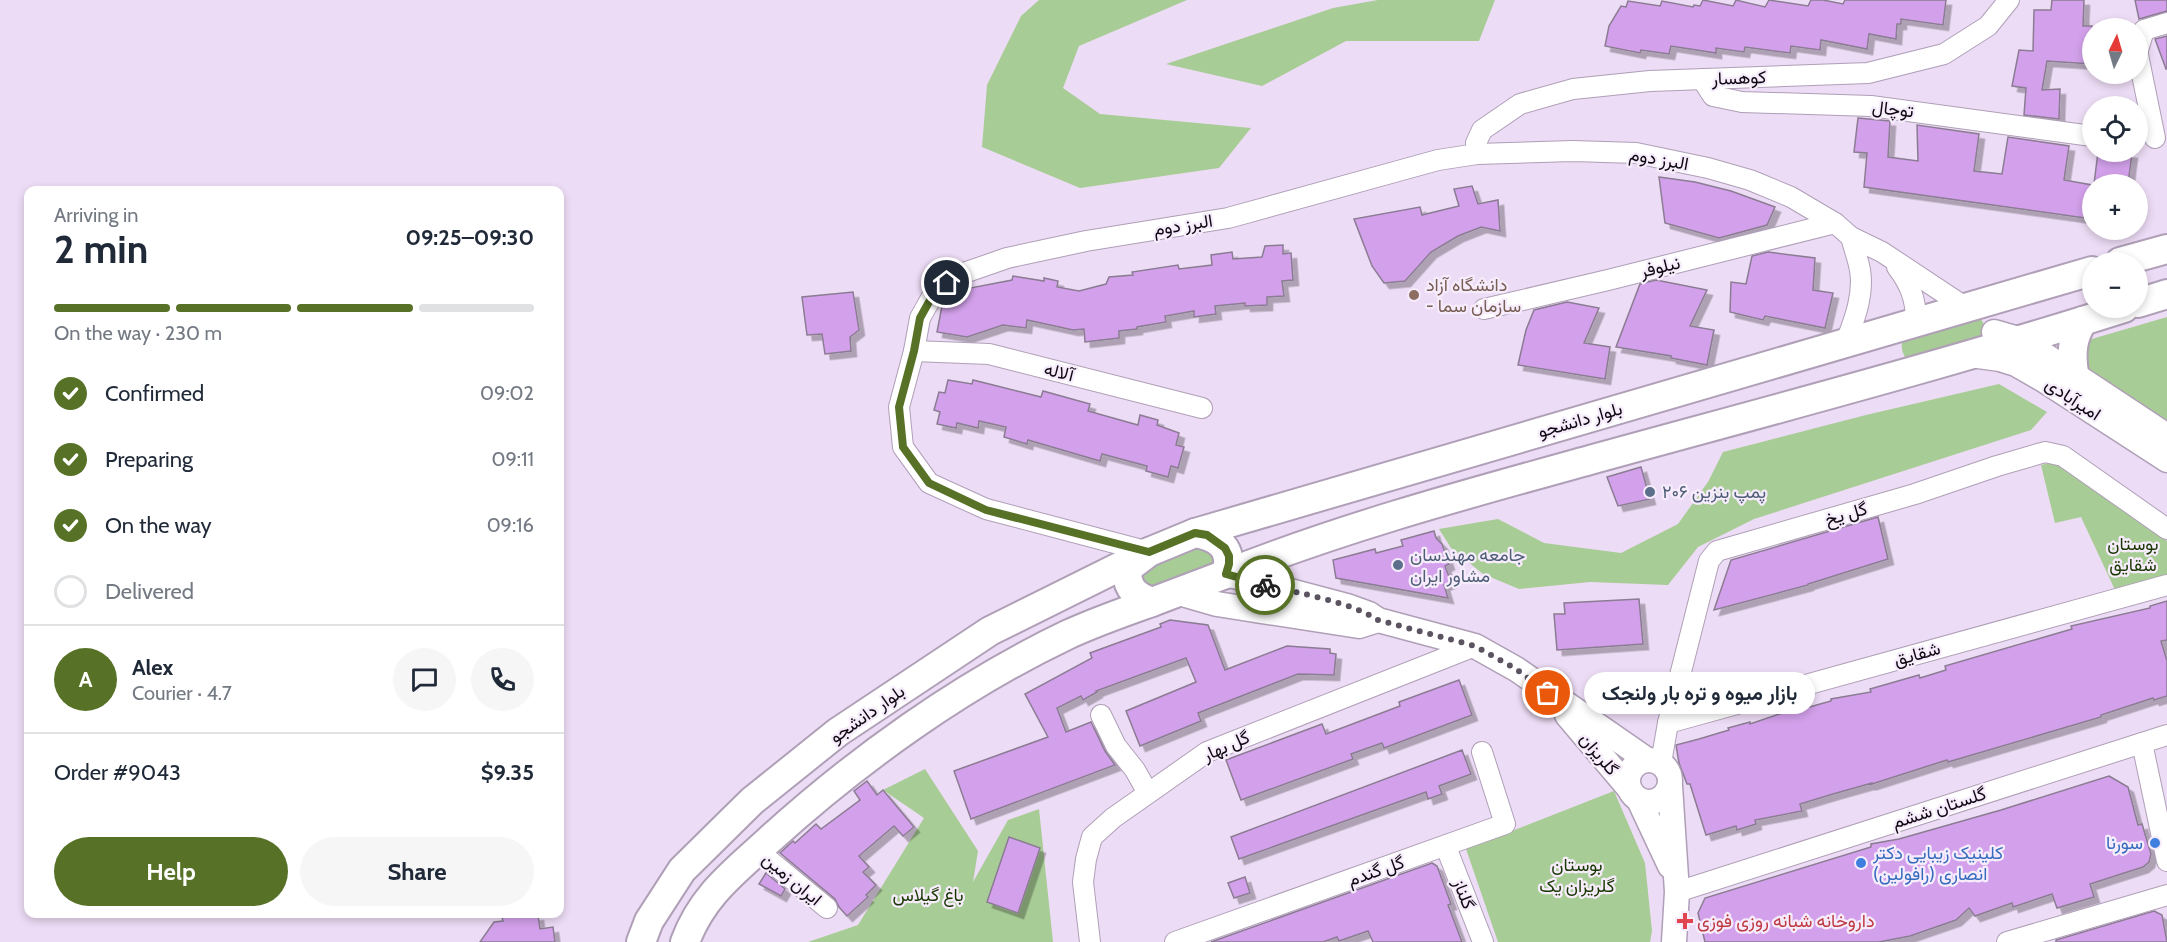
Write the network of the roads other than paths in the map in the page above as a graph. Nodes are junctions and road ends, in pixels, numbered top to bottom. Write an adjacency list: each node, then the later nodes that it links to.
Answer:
1 (2008, 0): 4 (street, کوهسار)
2 (2167, 23): 3 (street)
3 (2148, 29)
4 (1702, 79): 6 (street, توچال); 8 (street, کوهسار)
5 (2143, 84): 7 (street)
6 (2082, 135)
7 (2153, 137)
8 (1477, 154): 9 (street, البرز دوم); 25 (street, البرز دوم)
9 (1835, 223): 10 (street, البرز دوم); 18 (street, نیلوفر)
10 (1851, 237): 12 (street, البرز دوم); 23 (street)
11 (2167, 249): 13 (main road)
12 (1882, 252): 17 (street, البرز دوم); 21 (street, البرز دوم)
13 (2148, 254)
14 (2082, 273): 17 (main road, بلوار دانشجو)
15 (2167, 294): 16 (main road)
16 (2148, 300)
17 (1965, 307): 21 (main road, بلوار دانشجو); 24 (main road)
18 (1484, 309)
19 (2092, 318): 20 (main road)
20 (2083, 321): 22 (main road); 27 (main road)
21 (1914, 322): 23 (main road, بلوار دانشجو); 26 (main road)
22 (2022, 340): 24 (main road); 27 (street, امیرآبادی)
23 (1846, 341): 32 (main road, بلوار دانشجو)
24 (1982, 346): 26 (main road); 30 (street, امیرآبادی)
25 (914, 351): 28 (street, آلاله); 33 (street, البرز دوم)
26 (1919, 369): 34 (main road)
27 (2074, 373): 29 (street, امیرآبادی)
28 (1202, 408)
29 (2167, 436)
30 (2167, 460)
31 (2167, 528): 42 (street, گل یخ)
32 (1195, 533): 33 (main road, بلوار دانشجو); 34 (main road)
33 (1149, 552): 37 (main road); 56 (main road, بلوار دانشجو)
34 (1226, 574): 36 (main road, بلوار دانشجو); 38 (street, گلریزان)
35 (2167, 585): 42 (street, شقایق)
36 (1179, 593): 37 (main road, بلوار دانشجو); 38 (street, گلریزان)
37 (1152, 602): 51 (main road, بلوار دانشجو)
38 (1378, 620): 39 (street, گلریزان)
39 (1475, 646): 40 (street, گلریزان); 48 (street, گل بهار)
40 (1548, 693): 46 (street, گلریزان); 49 (street, گلریزان)
41 (1101, 715): 48 (street)
42 (1668, 723): 46 (street, گل یخ)
43 (2167, 735): 44 (street, گلستان ششم)
44 (2142, 743): 52 (street); 53 (street, گلستان ششم)
45 (1482, 752): 50 (street, گل گندم)
46 (1653, 761): 47 (street); 49 (street)
47 (1670, 786): 49 (street); 53 (street, گلریزان)
48 (1148, 793): 58 (street, گل بهار)
49 (1634, 794): 53 (street, گلریزان)
50 (1446, 847): 59 (street, گل گندم); 60 (street, گلناز)
51 (758, 851): 55 (street, ایران زمین); 57 (main road, بلوار دانشجو)
52 (2167, 861)
53 (1676, 886): 61 (street, گلریزان)
54 (2167, 895): 62 (street)
55 (827, 908)
56 (641, 942)
57 (685, 942)
58 (1090, 942)
59 (1175, 942)
60 (1483, 942)
61 (1674, 942)
62 (2007, 942)

